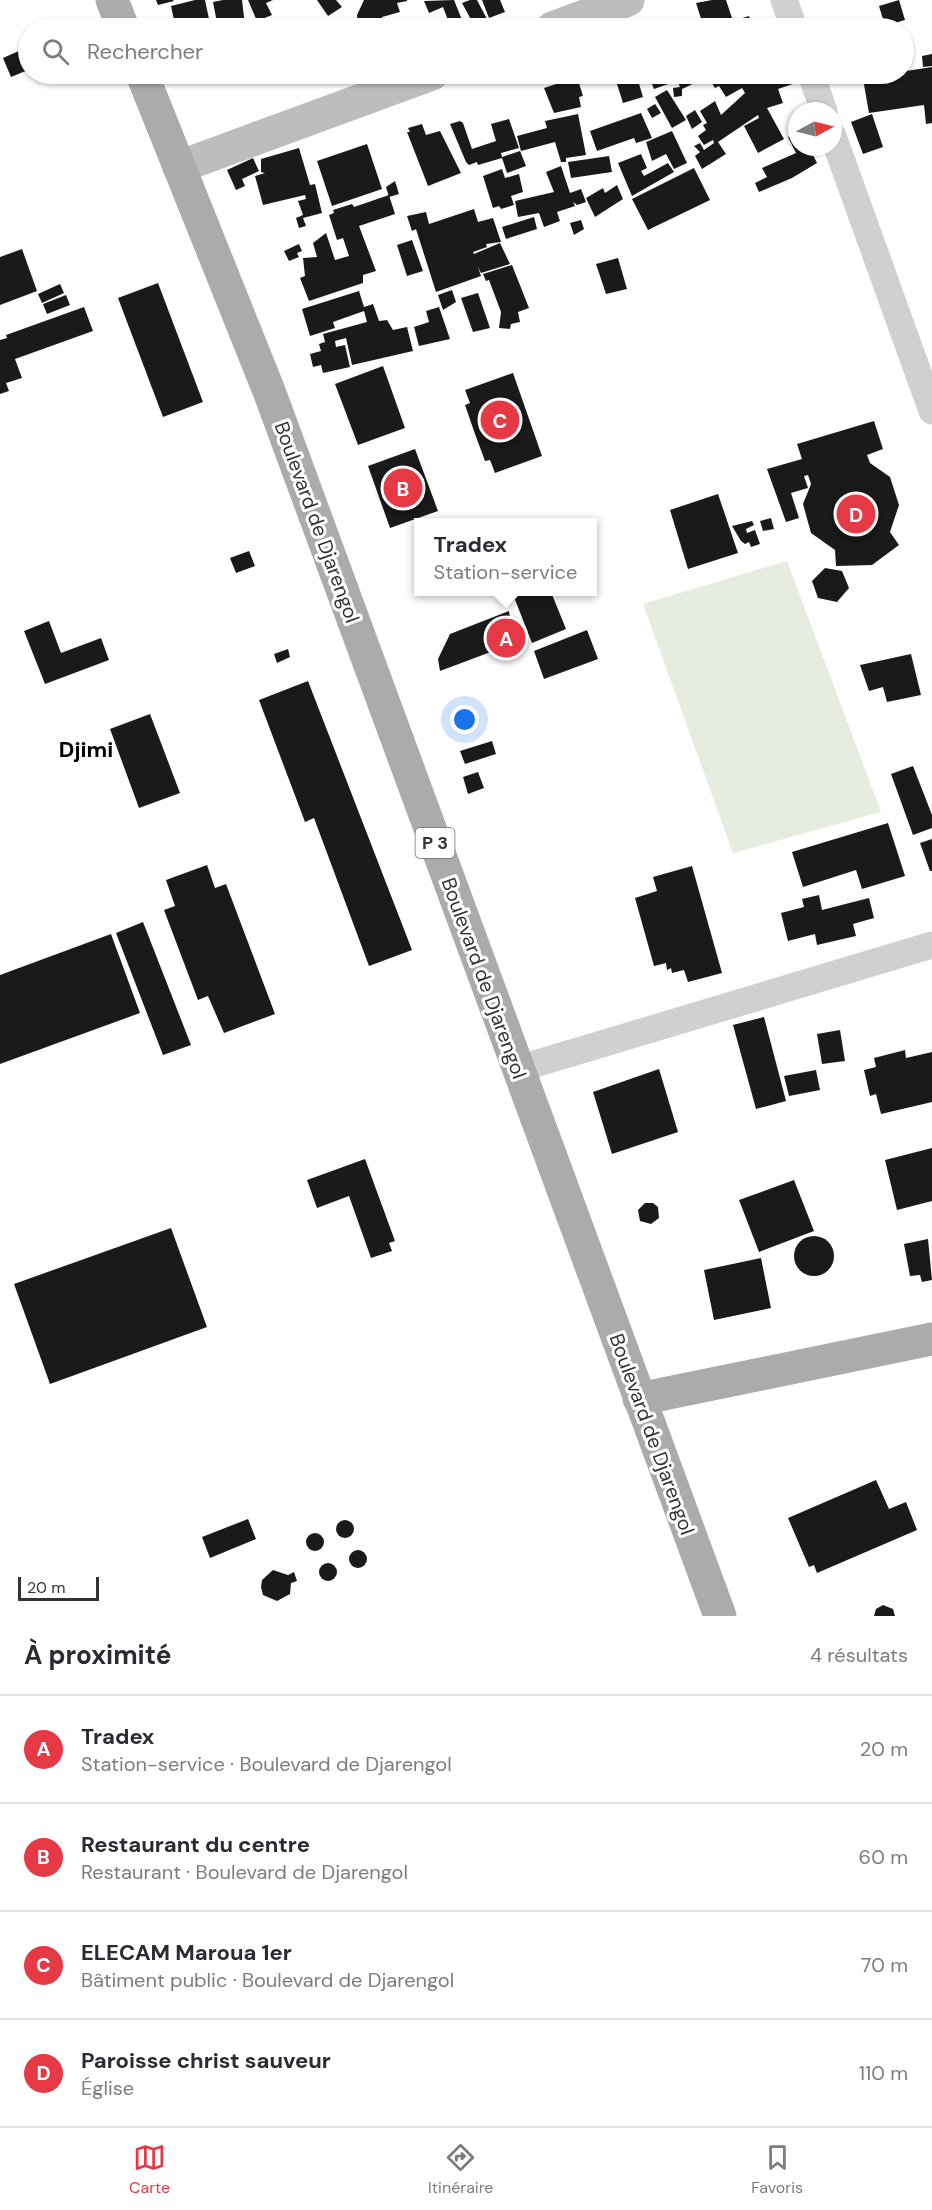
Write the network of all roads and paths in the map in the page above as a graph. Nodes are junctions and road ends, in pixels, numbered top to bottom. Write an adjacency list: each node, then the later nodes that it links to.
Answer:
1 (112, 0): 4 (main road)
2 (628, 0): 5 (street)
3 (784, 0): 6 (street)
4 (119, 18)
5 (579, 18)
6 (790, 18)
7 (145, 84): 12 (main road, Boulevard de Djarengol / P 3)
8 (405, 84): 12 (street)
9 (815, 84): 10 (street)
10 (821, 102)
11 (840, 156): 13 (street)
12 (179, 167): 15 (main road, Boulevard de Djarengol / P 3)
13 (932, 411)
14 (932, 945): 15 (street)
15 (518, 1069): 17 (main road, Boulevard de Djarengol / P 3)
16 (932, 1339): 17 (main road)
17 (639, 1400): 18 (main road, Boulevard de Djarengol / P 3)
18 (720, 1616)

